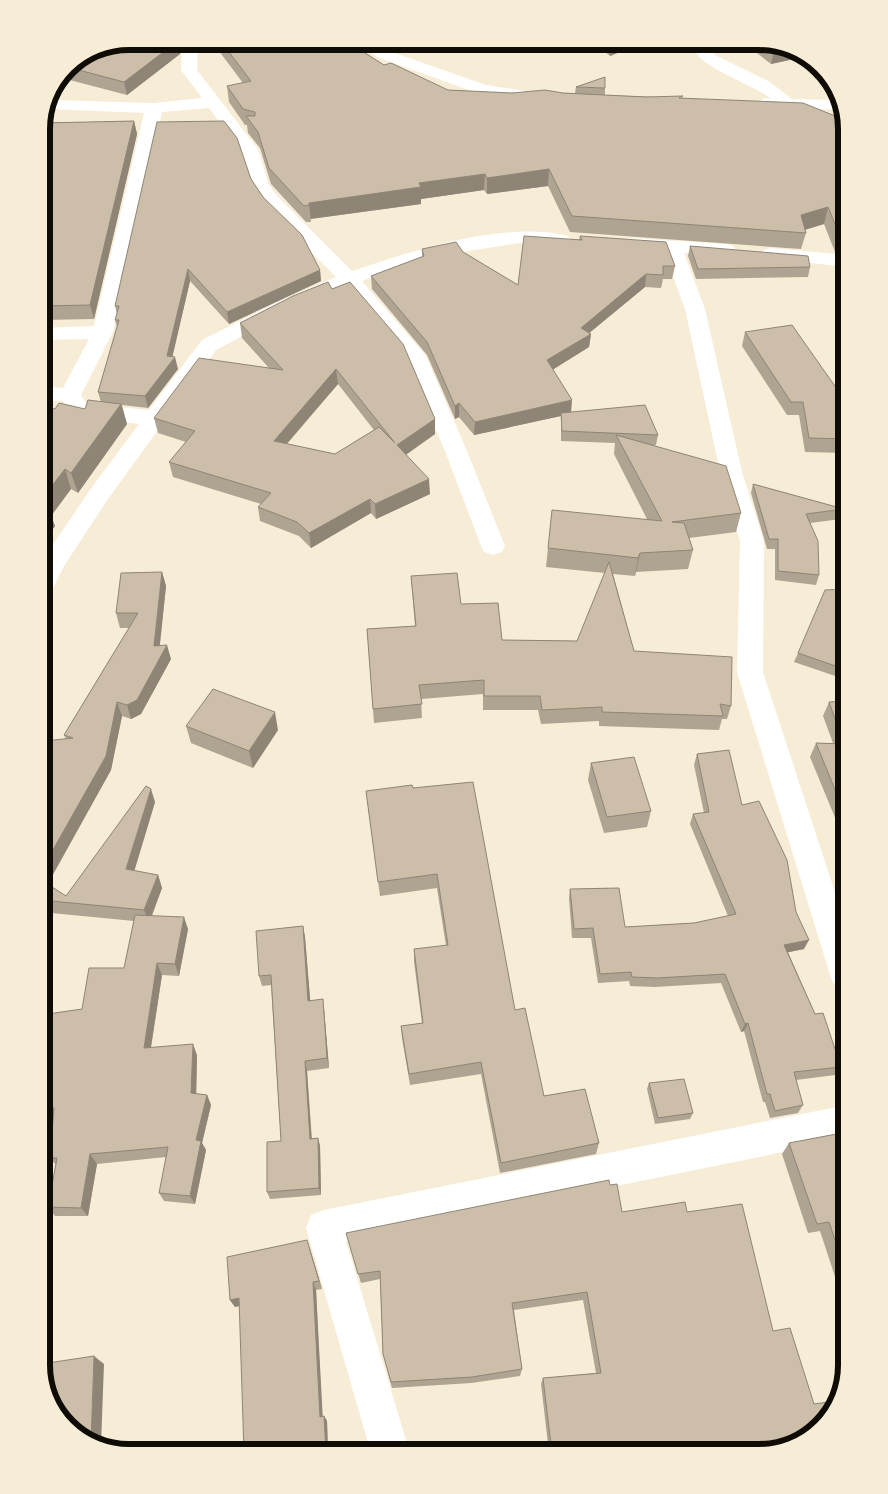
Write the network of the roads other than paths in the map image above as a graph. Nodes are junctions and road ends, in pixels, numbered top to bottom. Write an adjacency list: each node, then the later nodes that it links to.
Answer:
1 (190, 50): 4 (street)
2 (378, 50): 5 (street)
3 (704, 50): 7 (street)
4 (214, 102): 10 (street); 15 (street)
5 (562, 102)
6 (753, 103): 7 (street)
7 (789, 104): 9 (street)
8 (54, 105): 10 (street)
9 (834, 105)
10 (154, 108): 16 (street)
11 (577, 241): 15 (street)
12 (615, 243): 13 (street)
13 (672, 246): 14 (street); 23 (street)
14 (838, 260)
15 (349, 279): 20 (street); 21 (street)
16 (103, 332): 17 (street); 19 (street)
17 (50, 334)
18 (50, 394): 19 (street)
19 (70, 395): 20 (street)
20 (153, 418): 22 (street)
21 (493, 546)
22 (50, 569)
23 (838, 950)
24 (838, 1124): 25 (street)
25 (388, 1444)

